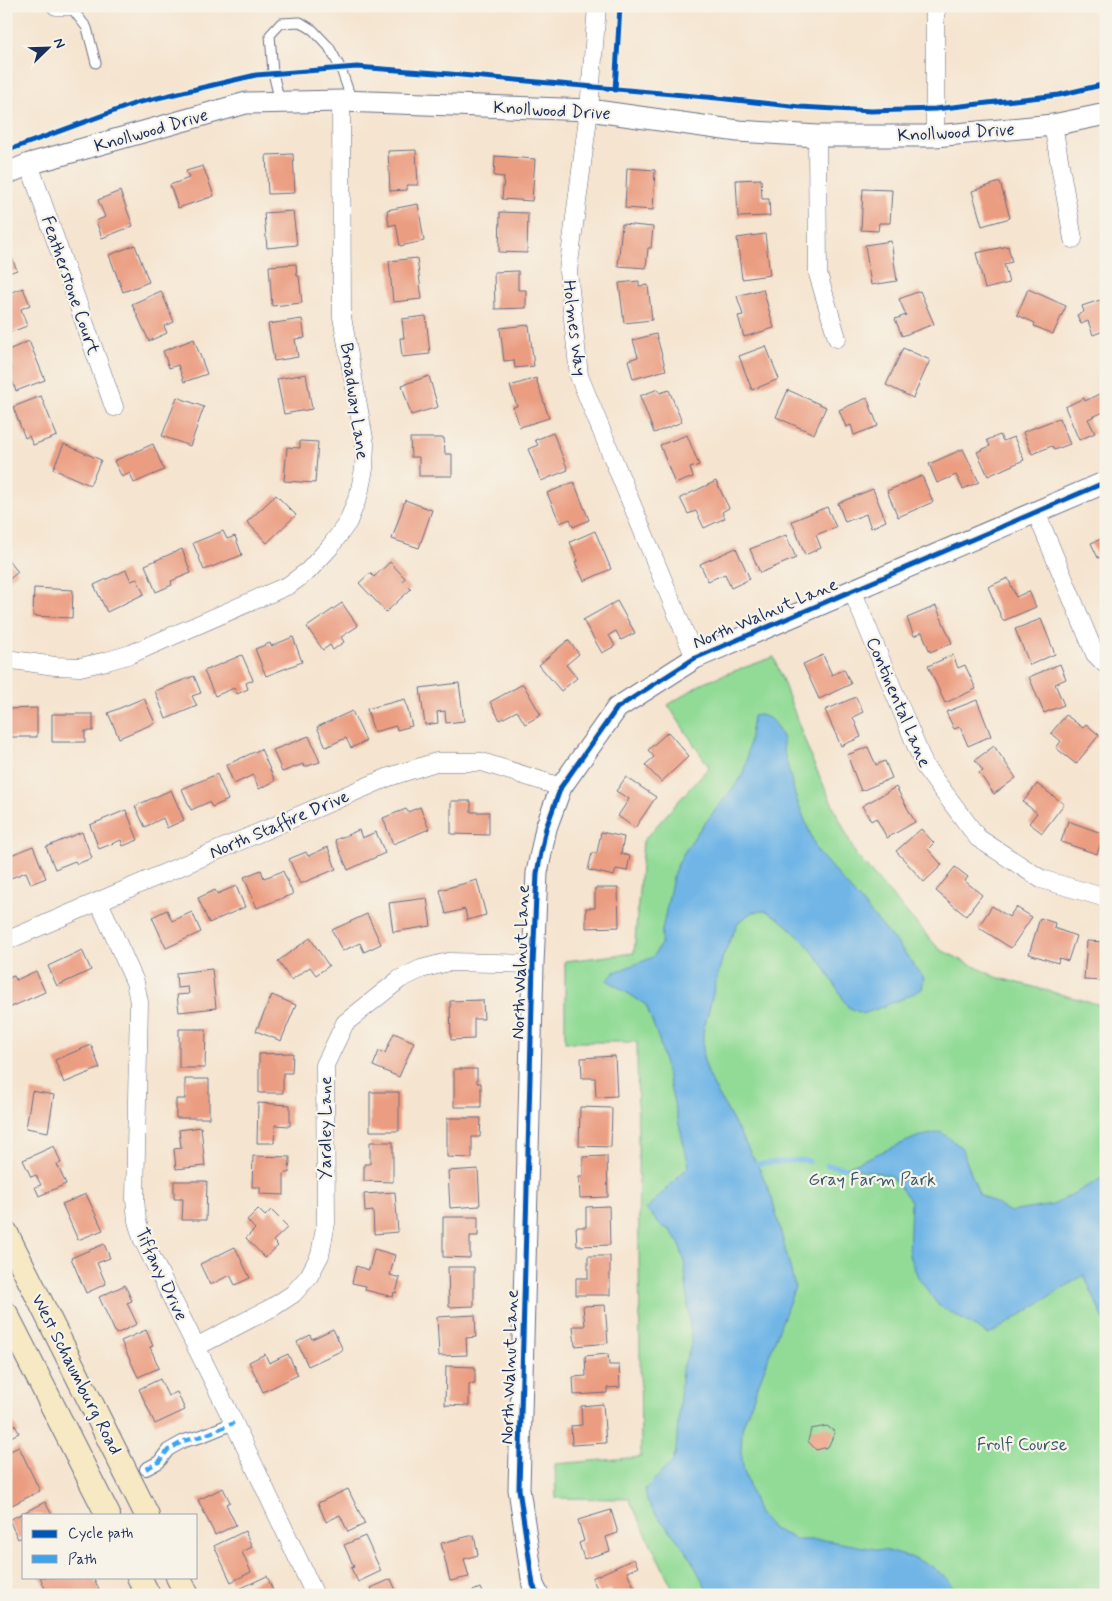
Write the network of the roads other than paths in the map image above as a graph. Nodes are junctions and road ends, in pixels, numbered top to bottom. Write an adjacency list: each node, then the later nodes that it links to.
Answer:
1 (56, 6): 2 (street)
2 (71, 6): 5 (lane)
3 (597, 6): 8 (street, Holmes Way)
4 (938, 6): 12 (street)
5 (96, 63)
6 (346, 101): 7 (street, Knollwood Drive); 7 (lane); 8 (street, Knollwood Drive); 22 (street, Broadway Lane)
7 (280, 102): 13 (street, Knollwood Drive)
8 (588, 110): 11 (street, Knollwood Drive); 21 (street, Holmes Way)
9 (1106, 114): 10 (street, Knollwood Drive)
10 (1053, 125): 12 (street, Knollwood Drive); 15 (street)
11 (817, 136): 12 (street, Knollwood Drive); 16 (street)
12 (935, 136)
13 (29, 164): 14 (street, Knollwood Drive); 17 (street, Featherstone Court)
14 (6, 174)
15 (1074, 239)
16 (837, 338)
17 (114, 407)
18 (1106, 482): 19 (street, North Walnut Lane)
19 (1036, 512): 20 (street, North Walnut Lane); 23 (street)
20 (852, 590): 21 (street, North Walnut Lane); 25 (street, Continental Lane)
21 (695, 658): 24 (street, North Walnut Lane)
22 (6, 660)
23 (1106, 666)
24 (561, 787): 26 (street, North Staffire Drive); 28 (street, North Walnut Lane)
25 (1106, 898)
26 (99, 902): 27 (street, North Staffire Drive); 31 (street, Tiffany Drive)
27 (6, 941)
28 (533, 964): 31 (street, Yardley Lane); 41 (street, North Walnut Lane)
29 (6, 1233): 35 (main road, West Schaumburg Road)
30 (6, 1314): 34 (main road, West Schaumburg Road)
31 (196, 1347): 32 (street, Tiffany Drive)
32 (234, 1423): 33 (street); 40 (street, Tiffany Drive)
33 (146, 1469)
34 (107, 1514)
35 (146, 1514)
36 (140, 1578): 38 (main road)
37 (178, 1578): 39 (main road)
38 (148, 1595)
39 (187, 1595)
40 (316, 1595)
41 (538, 1595)

